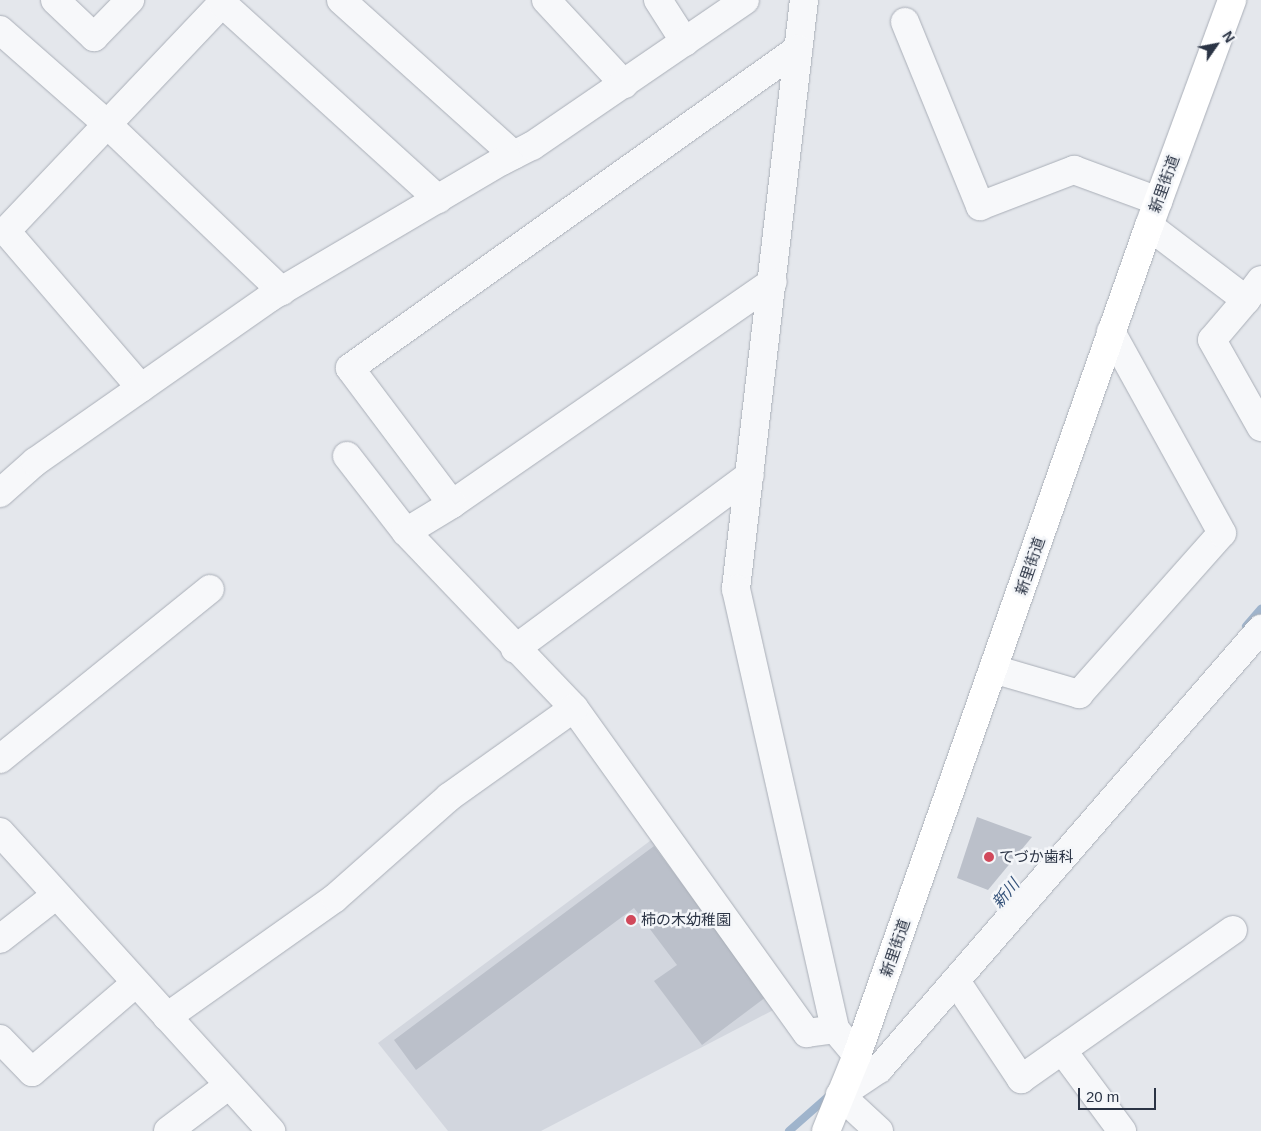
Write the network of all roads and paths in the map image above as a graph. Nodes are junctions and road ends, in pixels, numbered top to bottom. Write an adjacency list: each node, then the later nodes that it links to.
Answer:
1 (55, 0): 2 (street)
2 (130, 0)
3 (341, 0): 15 (street)
4 (546, 0): 13 (street)
5 (658, 0): 11 (street)
6 (745, 0): 11 (street)
7 (804, 0): 12 (street)
8 (1232, 0): 17 (main road, 新里街道)
9 (905, 22): 17 (street)
10 (0, 30): 14 (street)
11 (685, 42): 13 (street)
12 (798, 49): 19 (street); 28 (street)
13 (624, 84): 15 (street)
14 (107, 124): 16 (street); 21 (street); 23 (street)
15 (514, 155): 16 (street)
16 (438, 198): 21 (street)
17 (1158, 201): 18 (main road, 新里街道)
18 (1149, 226): 20 (street); 22 (main road, 新里街道)
19 (772, 282): 26 (street); 28 (street)
20 (1253, 290): 24 (street)
21 (282, 291): 23 (street)
22 (1112, 332): 33 (main road, 新里街道); 33 (street)
23 (141, 388): 27 (street)
24 (1261, 427)
25 (347, 456): 29 (street)
26 (750, 475): 32 (street); 43 (street)
27 (3, 485)
28 (452, 504): 29 (street)
29 (406, 532): 32 (street)
30 (210, 589): 35 (street)
31 (1261, 629): 40 (street)
32 (515, 649): 34 (street)
33 (993, 669): 46 (main road, 新里街道)
34 (574, 708): 42 (street); 43 (street)
35 (0, 759)
36 (0, 832): 37 (street)
37 (56, 896): 39 (street); 41 (street)
38 (1232, 930): 45 (street)
39 (0, 938)
40 (956, 981): 45 (street); 48 (street)
41 (136, 983): 42 (street); 44 (street)
42 (167, 1017): 47 (street)
43 (835, 1029): 46 (street)
44 (0, 1039)
45 (1062, 1050): 53 (street)
46 (858, 1055): 48 (main road, 新里街道)
47 (230, 1085): 49 (street); 50 (street)
48 (840, 1095): 51 (main road, 新里街道); 52 (street)
49 (168, 1131)
50 (271, 1131)
51 (826, 1131)
52 (880, 1131)
53 (1122, 1131)

